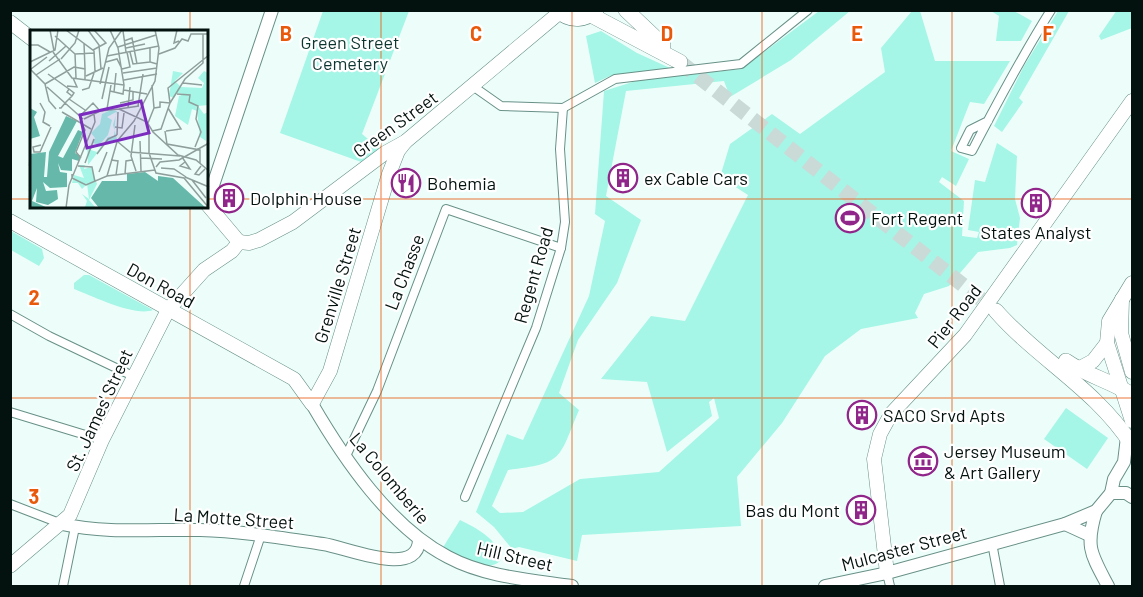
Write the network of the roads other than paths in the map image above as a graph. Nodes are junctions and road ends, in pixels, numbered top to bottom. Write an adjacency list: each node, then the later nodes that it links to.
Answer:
1 (272, 10): 16 (main road)
2 (808, 10): 11 (street)
3 (1051, 10): 12 (street)
4 (558, 12): 6 (highway); 9 (main road, Green Street)
5 (628, 12): 6 (highway)
6 (594, 13)
7 (10, 22): 8 (main road)
8 (30, 37)
9 (474, 87): 11 (street); 13 (main road, Green Street)
10 (1132, 101): 49 (main road, Pier Road)
11 (563, 108): 20 (street, Regent Road)
12 (988, 121)
13 (405, 142): 14 (main road, Green Street); 15 (main road, Grenville Street)
14 (372, 162): 15 (main road); 19 (main road, Green Street)
15 (389, 174): 31 (main road, Grenville Street)
16 (208, 200)
17 (208, 204): 19 (main road)
18 (10, 221): 23 (main road, Don Road)
19 (239, 242): 23 (main road, St. James' Street)
20 (561, 248): 36 (street, La Chasse); 38 (street, Regent Road)
21 (1132, 283): 22 (main road)
22 (1126, 297): 25 (main road); 27 (main road)
23 (168, 310): 28 (main road, St. James' Street); 29 (main road, Don Road)
24 (10, 314): 28 (street)
25 (1107, 343): 26 (main road); 30 (main road)
26 (1078, 369): 30 (highway); 33 (highway)
27 (1132, 372)
28 (133, 376): 34 (main road, St. James' Street)
29 (294, 379): 31 (main road, La Colomberie)
30 (1128, 392): 33 (main road)
31 (312, 404): 36 (main road, La Colomberie)
32 (10, 411): 34 (street)
33 (1125, 422): 35 (highway)
34 (102, 440): 43 (main road, St. James' Street)
35 (1130, 441): 37 (main road)
36 (345, 458): 46 (main road, La Colomberie)
37 (1111, 493): 39 (main road); 41 (main road)
38 (465, 497)
39 (1132, 497)
40 (10, 504): 43 (street)
41 (1096, 511): 42 (main road, Mulcaster Street); 45 (main road)
42 (1065, 524): 45 (main road); 47 (main road, Mulcaster Street)
43 (69, 525): 44 (main road, La Motte Street); 48 (main road, St. James' Street); 50 (street)
44 (261, 535): 46 (main road, La Motte Street); 51 (street)
45 (1089, 535): 55 (main road)
46 (419, 540): 52 (main road, Hill Street)
47 (992, 543): 49 (main road, Mulcaster Street); 54 (street)
48 (10, 566)
49 (889, 580): 53 (main road, Mulcaster Street)
50 (63, 586)
51 (244, 586)
52 (572, 586)
53 (825, 586)
54 (999, 586)
55 (1108, 586)

